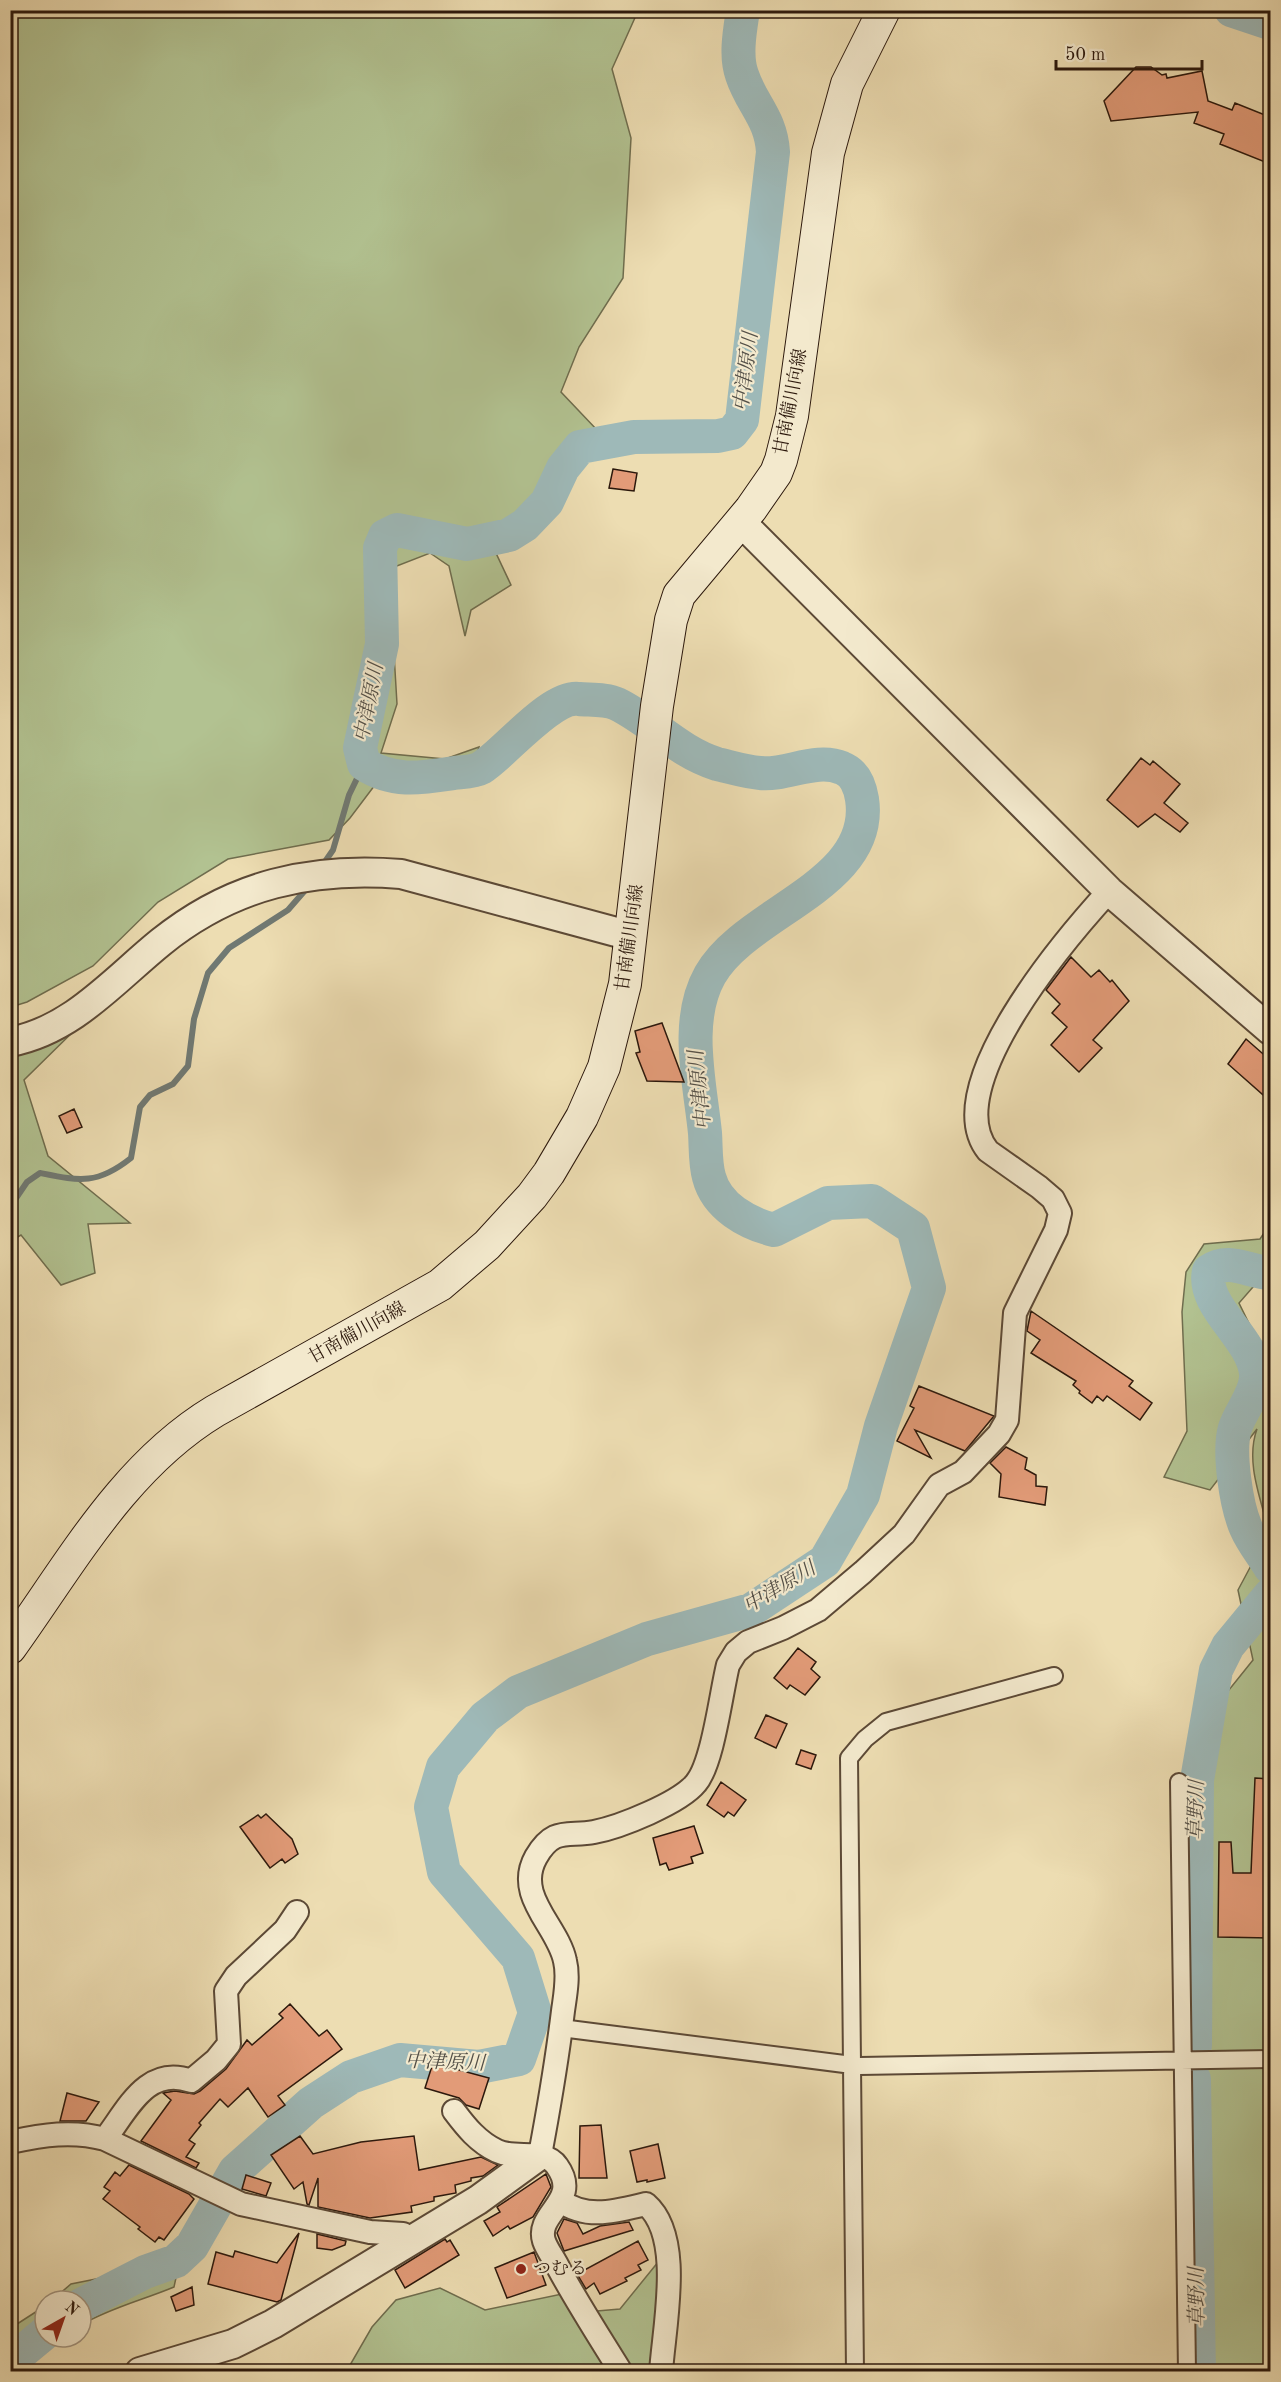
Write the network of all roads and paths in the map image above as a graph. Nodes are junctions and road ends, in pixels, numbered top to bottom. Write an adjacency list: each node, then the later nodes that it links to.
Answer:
1 (884, 10): 2 (main road, 甘南備川向線)
2 (740, 521): 3 (street); 4 (main road, 甘南備川向線)
3 (1109, 891): 5 (street); 11 (street)
4 (632, 936): 6 (street); 7 (main road, 甘南備川向線)
5 (1270, 1030)
6 (10, 1042)
7 (10, 1648)
8 (1054, 1676): 14 (street)
9 (1179, 1782): 13 (street)
10 (297, 1912): 16 (street)
11 (561, 2028): 14 (street); 18 (street)
12 (1270, 2059): 13 (street)
13 (1183, 2060): 14 (street); 25 (street)
14 (852, 2064): 24 (street)
15 (454, 2111): 18 (street)
16 (105, 2139): 17 (street); 20 (street)
17 (10, 2142)
18 (540, 2155): 19 (street); 20 (street)
19 (561, 2201): 22 (street); 23 (street)
20 (409, 2242): 21 (street)
21 (140, 2372)
22 (621, 2372)
23 (661, 2372)
24 (855, 2372)
25 (1187, 2372)

